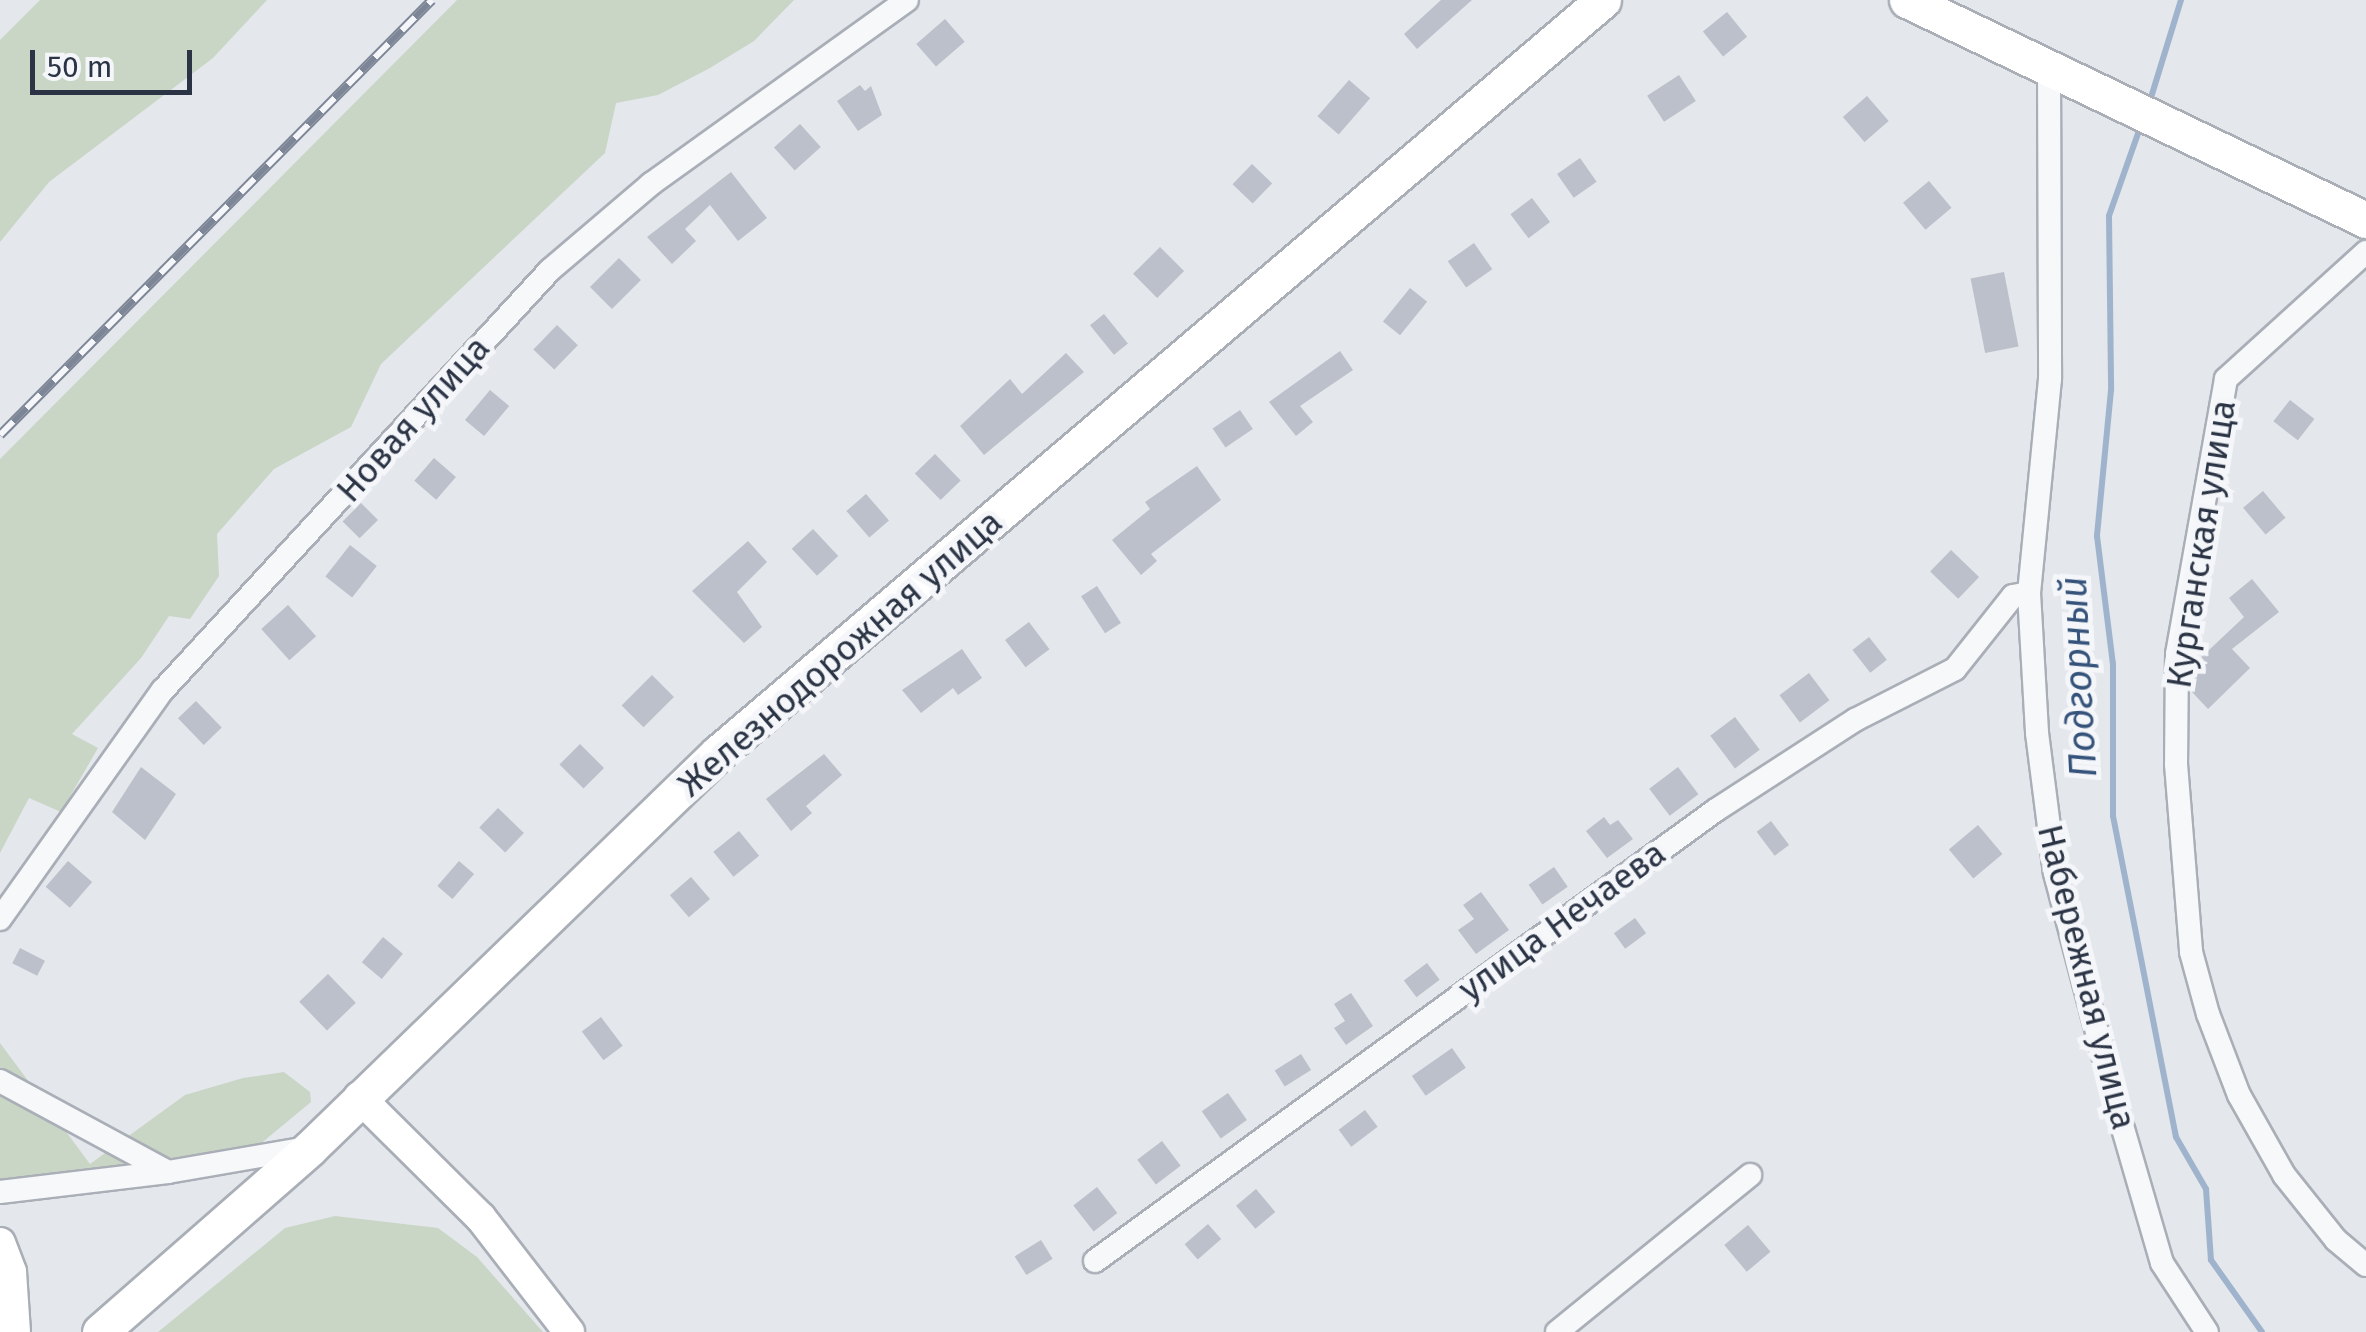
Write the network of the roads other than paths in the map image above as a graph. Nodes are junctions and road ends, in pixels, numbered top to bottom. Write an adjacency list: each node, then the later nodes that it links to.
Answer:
1 (907, 0): 10 (street, Новая улица)
2 (1604, 0): 12 (main road, Железнодорожная улица)
3 (1908, 0): 4 (main road)
4 (2049, 66): 5 (main road); 9 (street, Набережная улица)
5 (2218, 150): 6 (main road); 7 (main road)
6 (2366, 204)
7 (2366, 220)
8 (2366, 252): 19 (street, Курганская улица)
9 (2029, 593): 18 (street, улица Нечаева); 24 (street, Набережная улица)
10 (0, 920)
11 (0, 1081): 14 (street)
12 (359, 1098): 13 (main road, Железнодорожная улица); 22 (main road)
13 (310, 1148): 14 (street); 21 (main road, Железнодорожная улица)
14 (168, 1172): 16 (street)
15 (1750, 1175): 23 (street)
16 (0, 1192)
17 (0, 1244): 20 (main road)
18 (1095, 1261)
19 (2366, 1265)
20 (15, 1332)
21 (100, 1332)
22 (569, 1332)
23 (1557, 1332)
24 (2207, 1332)

